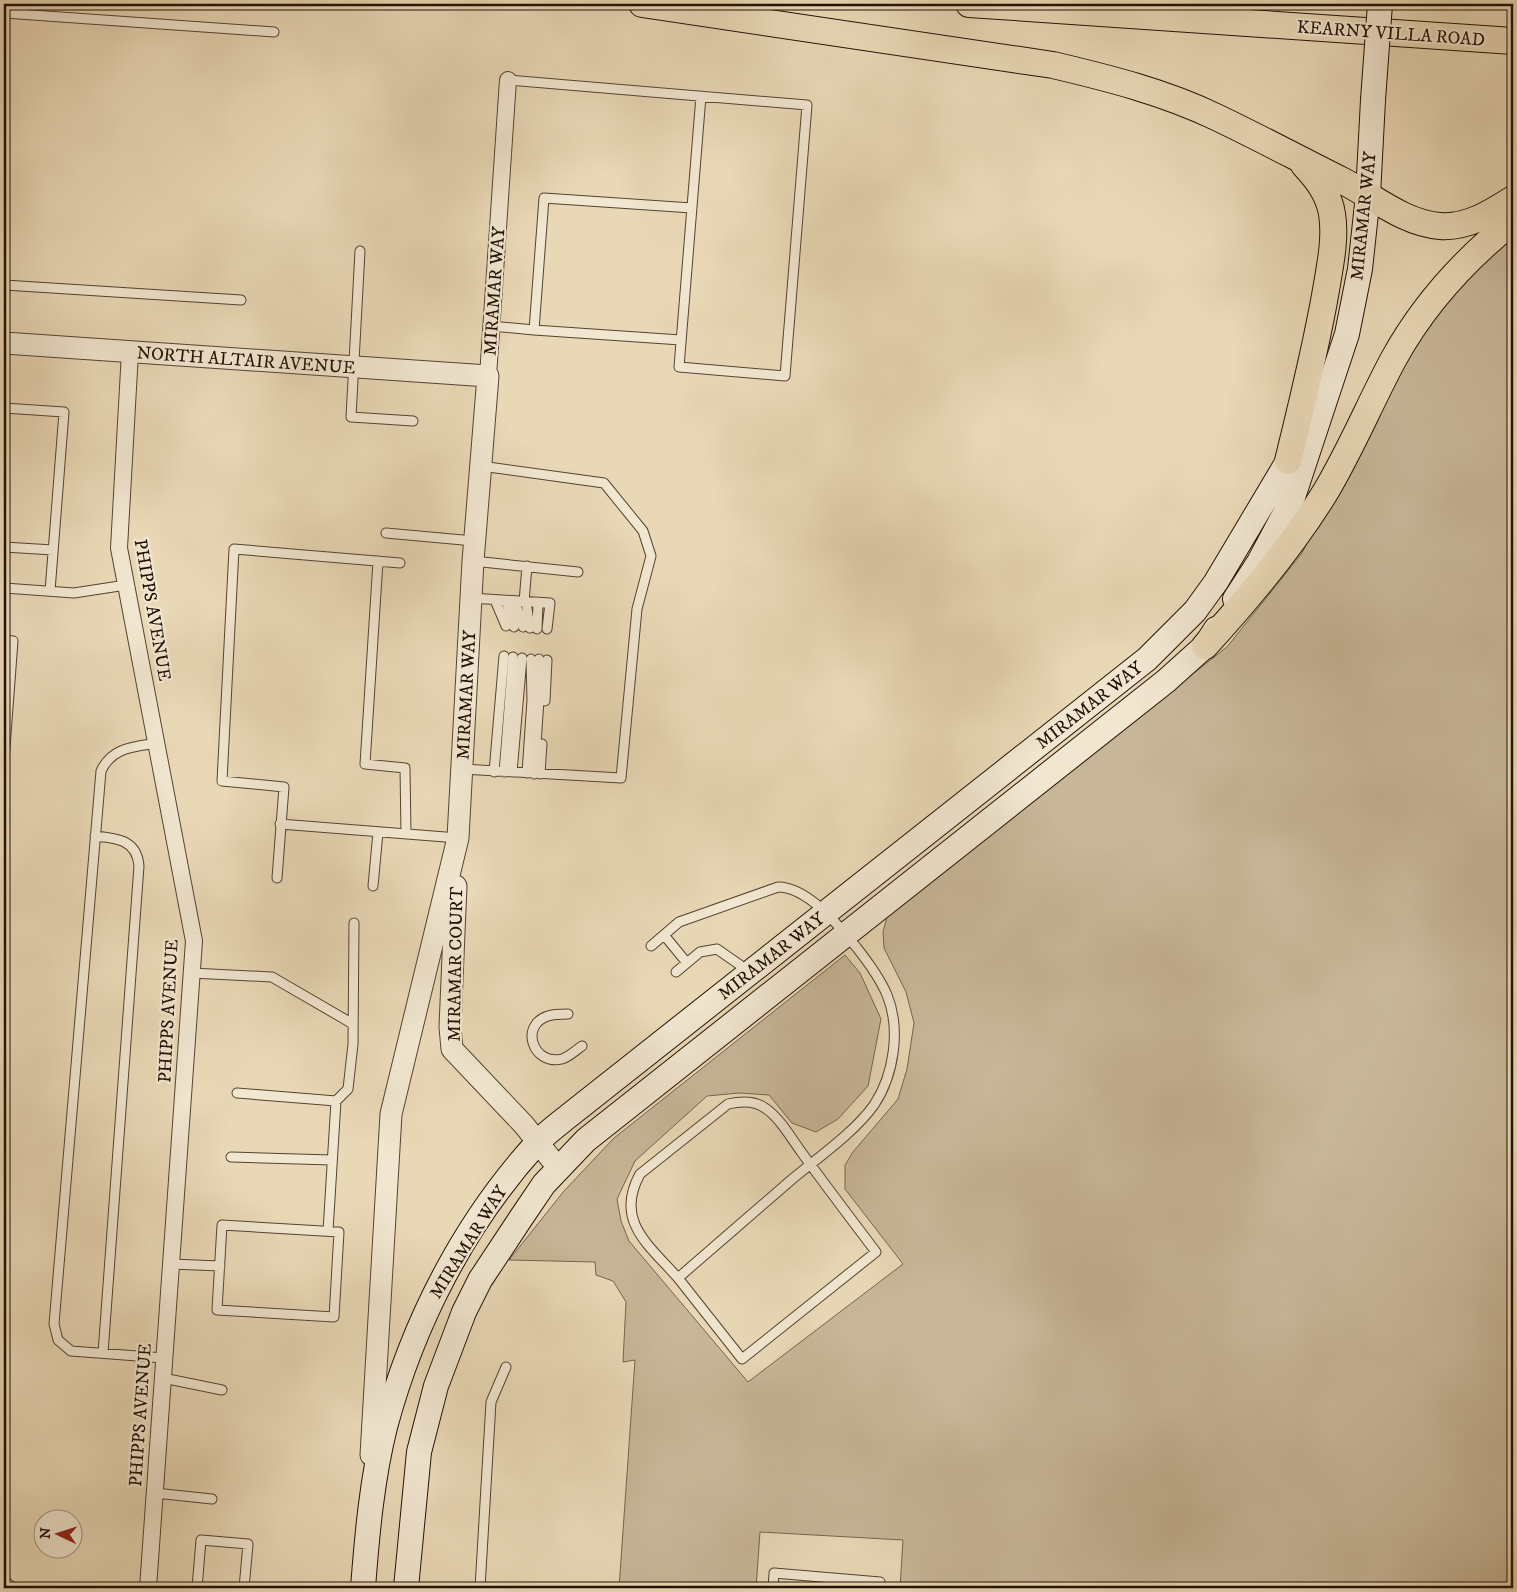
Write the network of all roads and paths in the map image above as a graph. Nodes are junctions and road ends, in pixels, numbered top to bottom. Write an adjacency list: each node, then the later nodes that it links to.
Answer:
1 (642, 4): 9 (main road)
2 (969, 4): 6 (main road, KEARNY VILLA ROAD)
3 (1380, 4): 10 (main road, MIRAMAR WAY, bridge)
4 (4, 13): 5 (lane)
5 (274, 32)
6 (1513, 41)
7 (508, 80): 8 (lane); 17 (street, MIRAMAR WAY)
8 (701, 96): 12 (lane); 19 (lane)
9 (1298, 159): 10 (main road); 27 (main road)
10 (1368, 195): 11 (main road); 26 (main road, MIRAMAR WAY)
11 (1513, 199)
12 (692, 208): 18 (lane); 19 (lane)
13 (1513, 221): 47 (main road)
14 (360, 251): 22 (lane)
15 (4, 285): 16 (lane)
16 (241, 300)
17 (492, 326): 18 (lane); 23 (street, MIRAMAR WAY)
18 (534, 330): 19 (lane)
19 (681, 340)
20 (4, 343): 21 (street, NORTH ALTAIR AVENUE)
21 (130, 352): 22 (street, NORTH ALTAIR AVENUE); 37 (street, PHIPPS AVENUE)
22 (354, 367): 23 (street, NORTH ALTAIR AVENUE); 25 (lane)
23 (488, 376): 28 (street, MIRAMAR WAY)
24 (4, 408): 31 (lane)
25 (413, 421)
26 (1318, 423): 27 (main road, MIRAMAR WAY); 47 (main road, MIRAMAR WAY)
27 (1288, 461): 63 (main road, MIRAMAR WAY)
28 (481, 466): 32 (street, MIRAMAR WAY); 55 (lane)
29 (386, 534): 32 (lane)
30 (4, 547): 31 (lane)
31 (53, 550): 39 (lane)
32 (474, 551): 35 (lane); 40 (street, MIRAMAR WAY)
33 (378, 561): 34 (lane); 56 (lane); 58 (lane)
34 (400, 563)
35 (527, 566): 36 (lane); 42 (lane)
36 (578, 572)
37 (126, 585): 39 (lane); 50 (street, PHIPPS AVENUE)
38 (4, 588): 39 (lane)
39 (50, 591)
40 (471, 598): 41 (lane); 52 (street, MIRAMAR WAY)
41 (495, 600): 42 (lane); 44 (lane)
42 (518, 601): 43 (lane); 44 (lane); 44 (lane)
43 (538, 603): 44 (lane); 45 (lane)
44 (522, 627)
45 (547, 630)
46 (4, 640): 49 (lane)
47 (1205, 646): 66 (main road, MIRAMAR WAY)
48 (526, 658): 53 (lane); 54 (lane); 55 (lane); 55 (lane)
49 (6, 692): 51 (lane)
50 (157, 743): 59 (lane); 71 (street, PHIPPS AVENUE)
51 (4, 761)
52 (462, 770): 53 (lane); 60 (street, MIRAMAR WAY)
53 (494, 772): 54 (lane)
54 (508, 772): 55 (lane)
55 (533, 774)
56 (280, 824): 57 (lane); 61 (lane)
57 (378, 832): 58 (lane); 62 (lane)
58 (406, 834): 60 (lane)
59 (95, 836): 86 (lane); 86 (lane)
60 (458, 838): 77 (street, MIRAMAR COURT); 93 (street, MIRAMAR WAY)
61 (277, 878)
62 (373, 886)
63 (826, 914): 65 (lane); 66 (lane); 70 (main road, MIRAMAR WAY)
64 (354, 923): 73 (lane)
65 (664, 935): 67 (lane); 68 (lane)
66 (846, 935): 80 (lane); 81 (main road, MIRAMAR WAY)
67 (650, 946)
68 (687, 963): 69 (lane); 70 (lane)
69 (676, 972)
70 (750, 972): 77 (main road, MIRAMAR WAY)
71 (191, 973): 73 (lane); 83 (street, PHIPPS AVENUE)
72 (568, 1014): 74 (lane)
73 (353, 1024): 76 (lane)
74 (582, 1046)
75 (236, 1093): 76 (lane)
76 (336, 1101): 79 (lane)
77 (538, 1142): 81 (street, MIRAMAR COURT); 93 (main road, MIRAMAR WAY)
78 (231, 1157): 79 (lane)
79 (332, 1160): 82 (lane)
80 (810, 1164): 85 (lane); 85 (lane); 85 (lane)
81 (560, 1169): 99 (main road, MIRAMAR WAY)
82 (328, 1232): 84 (lane); 84 (lane)
83 (171, 1264): 84 (lane); 87 (street, PHIPPS AVENUE)
84 (220, 1266)
85 (678, 1278)
86 (103, 1353): 87 (lane)
87 (164, 1358): 89 (street, PHIPPS AVENUE)
88 (506, 1366): 100 (lane)
89 (163, 1378): 90 (lane); 91 (street, PHIPPS AVENUE)
90 (222, 1390)
91 (155, 1493): 92 (lane); 96 (street, PHIPPS AVENUE)
92 (212, 1498)
93 (364, 1581)
94 (4, 1585): 95 (street)
95 (8, 1588)
96 (148, 1588)
97 (197, 1588): 98 (lane)
98 (244, 1588)
99 (406, 1588)
100 (480, 1588)
101 (773, 1588): 102 (lane)
102 (880, 1588)

